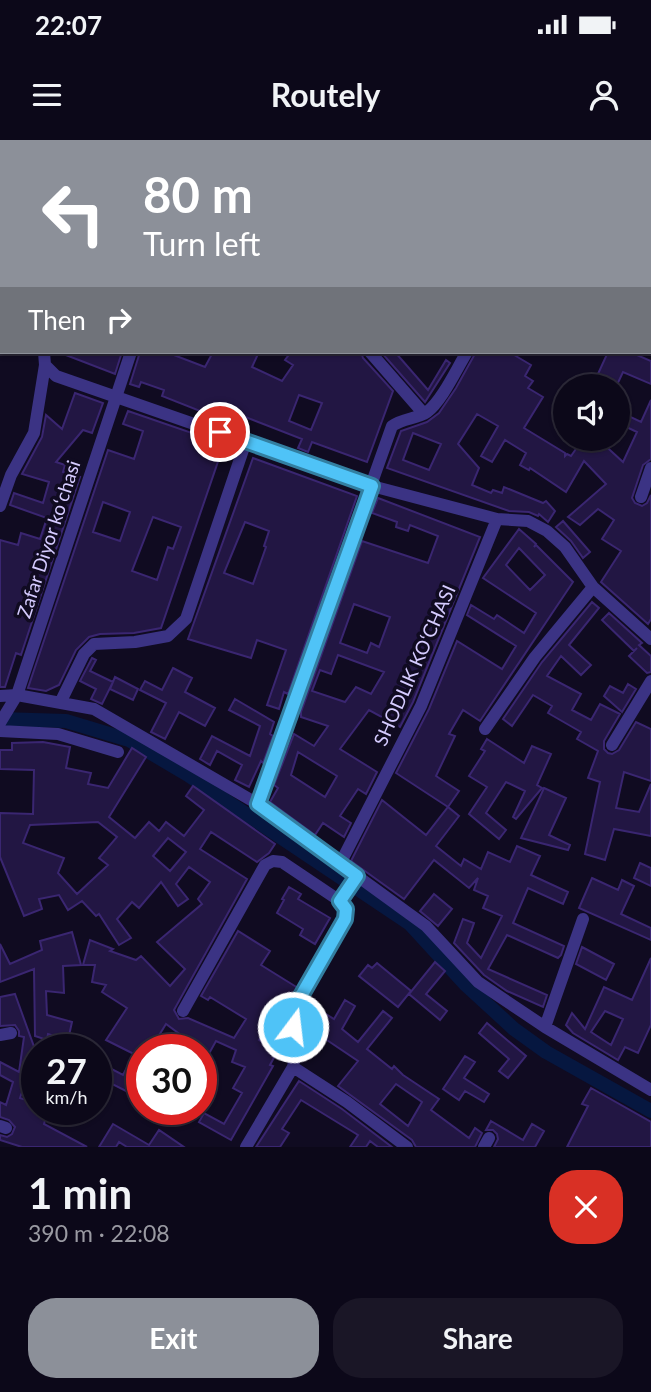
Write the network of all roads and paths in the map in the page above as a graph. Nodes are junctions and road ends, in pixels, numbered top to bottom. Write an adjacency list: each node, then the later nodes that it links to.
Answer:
1 (44, 354): 5 (street)
2 (130, 354): 6 (street, Zafar Diyor koʻchasi)
3 (372, 354): 7 (street)
4 (466, 354): 7 (street)
5 (45, 365): 6 (street); 12 (street)
6 (116, 396): 8 (street); 18 (street, Zafar Diyor koʻchasi)
7 (424, 414): 10 (street)
8 (246, 441): 10 (street); 19 (street)
9 (651, 468): 11 (street)
10 (372, 486): 13 (street); 25 (street)
11 (641, 497)
12 (0, 506)
13 (497, 519): 14 (street); 26 (street, SHODLIK KO‘CHASI)
14 (593, 587): 15 (street); 21 (street)
15 (651, 639)
16 (651, 681): 23 (street)
17 (0, 696): 18 (street)
18 (14, 700): 19 (street); 20 (street, Zafar Diyor koʻchasi)
19 (61, 701): 25 (street)
20 (0, 723)
21 (485, 729)
22 (0, 731): 24 (street)
23 (612, 746)
24 (118, 752)
25 (258, 804): 26 (street)
26 (341, 862): 27 (street)
27 (357, 876): 28 (street); 31 (street)
28 (340, 901): 30 (street); 32 (street)
29 (583, 919): 31 (street)
30 (183, 1011)
31 (545, 1027): 33 (street)
32 (293, 1067): 34 (street); 35 (street)
33 (651, 1090)
34 (246, 1147)
35 (407, 1147)

